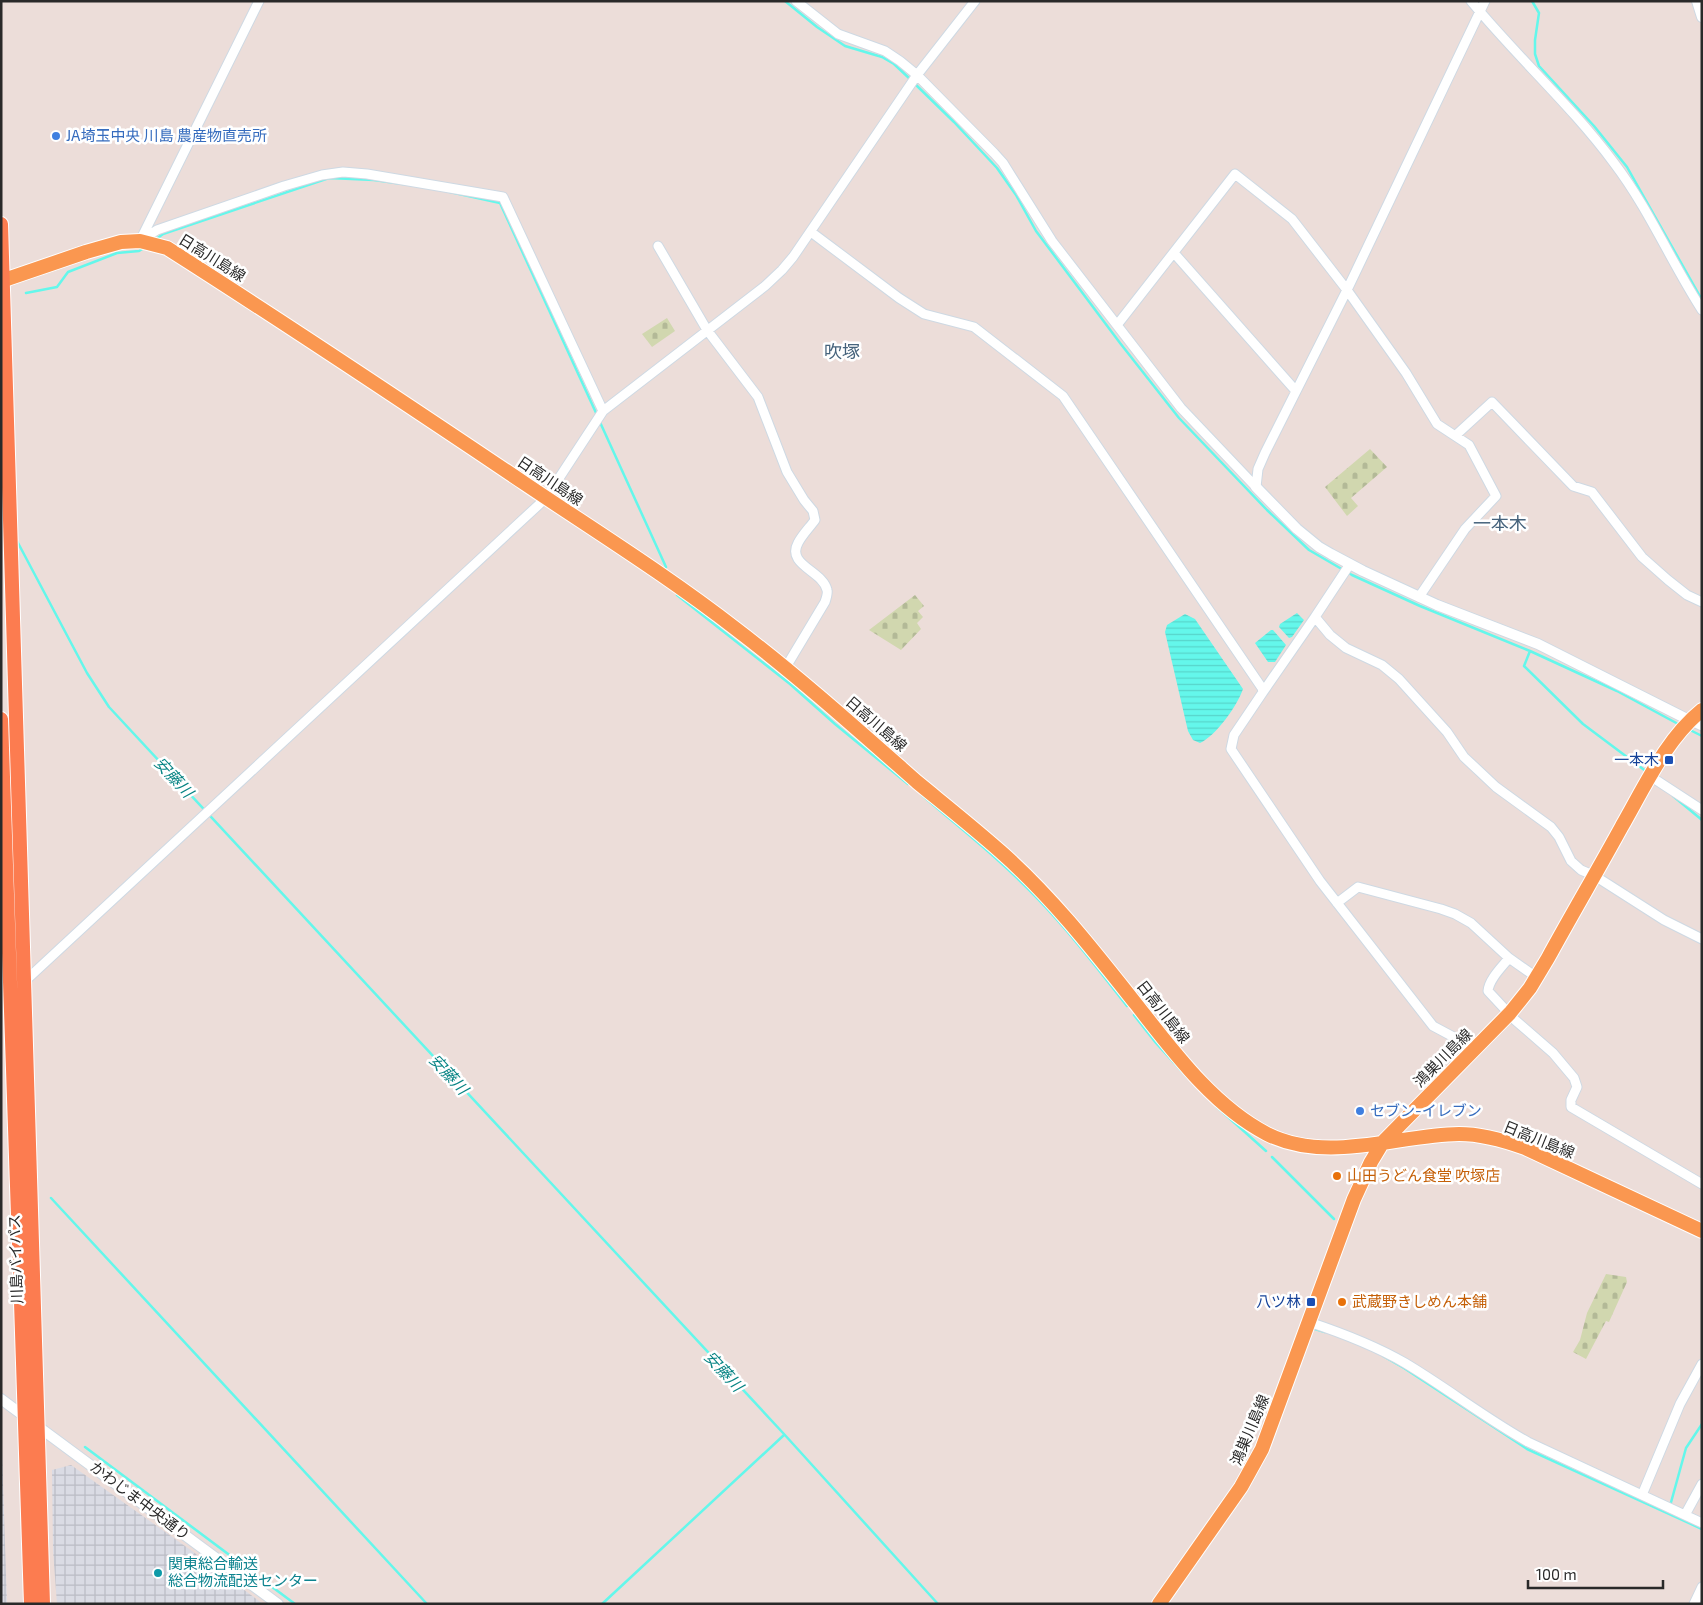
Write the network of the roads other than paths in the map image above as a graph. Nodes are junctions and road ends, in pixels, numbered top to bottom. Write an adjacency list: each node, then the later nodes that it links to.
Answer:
1 (259, 1): 12 (street)
2 (796, 1): 9 (street)
3 (975, 1): 9 (street)
4 (1471, 1): 7 (street)
5 (1485, 1): 7 (street)
6 (1697, 1): 8 (street)
7 (1480, 12): 16 (street); 17 (street)
8 (1702, 17)
9 (917, 76): 11 (street); 18 (street)
10 (1, 224): 15 (highway, 川島バイパス)
11 (811, 232): 19 (street); 30 (street)
12 (140, 241): 15 (main road, 日高川島線); 21 (street); 24 (main road, 日高川島線)
13 (658, 246): 19 (street)
14 (1174, 253): 16 (street); 18 (street); 20 (street)
15 (2, 280): 41 (highway, 川島バイパス)
16 (1347, 290): 20 (street); 22 (street)
17 (1702, 310)
18 (1117, 325): 23 (street)
19 (707, 330): 21 (street); 29 (street)
20 (1296, 392): 23 (street)
21 (603, 411): 24 (street)
22 (1456, 436): 26 (street); 27 (street)
23 (1256, 487): 25 (street)
24 (546, 498): 29 (main road, 日高川島線); 41 (street)
25 (1350, 564): 26 (street); 28 (street)
26 (1419, 596): 33 (street)
27 (1702, 602)
28 (1315, 617): 30 (street); 36 (street)
29 (786, 667): 44 (main road, 日高川島線)
30 (1263, 692): 37 (street)
31 (1702, 710): 33 (main road, 鴻巣川島線)
32 (1, 719): 50 (highway, 川島バイパス)
33 (1696, 723): 34 (main road, 鴻巣川島線)
34 (1650, 776): 35 (street); 36 (main road, 鴻巣川島線)
35 (1702, 810)
36 (1594, 876): 38 (street); 40 (main road, 鴻巣川島線)
37 (1337, 903): 39 (street); 43 (street)
38 (1702, 939)
39 (1509, 958): 40 (street); 42 (street)
40 (1536, 977): 42 (main road, 鴻巣川島線)
41 (24, 983): 51 (highway, 川島バイパス)
42 (1510, 1013): 43 (main road, 鴻巣川島線); 45 (street)
43 (1476, 1049): 44 (main road, 鴻巣川島線)
44 (1383, 1142): 46 (main road, 日高川島線); 47 (main road, 鴻巣川島線)
45 (1701, 1183)
46 (1702, 1231)
47 (1309, 1322): 53 (street); 60 (main road, 鴻巣川島線)
48 (1702, 1364): 53 (street)
49 (1, 1399): 50 (street, かわじま中央通り)
50 (24, 1415): 51 (street, かわじま中央通り); 57 (highway, 川島バイパス)
51 (37, 1425): 58 (highway, 川島バイパス); 59 (street, かわじま中央通り)
52 (1702, 1484): 54 (street)
53 (1642, 1495): 54 (street)
54 (1685, 1515): 55 (street)
55 (1702, 1523)
56 (1702, 1587): 61 (street)
57 (31, 1604)
58 (44, 1604)
59 (278, 1604)
60 (1159, 1604)
61 (1694, 1604)

